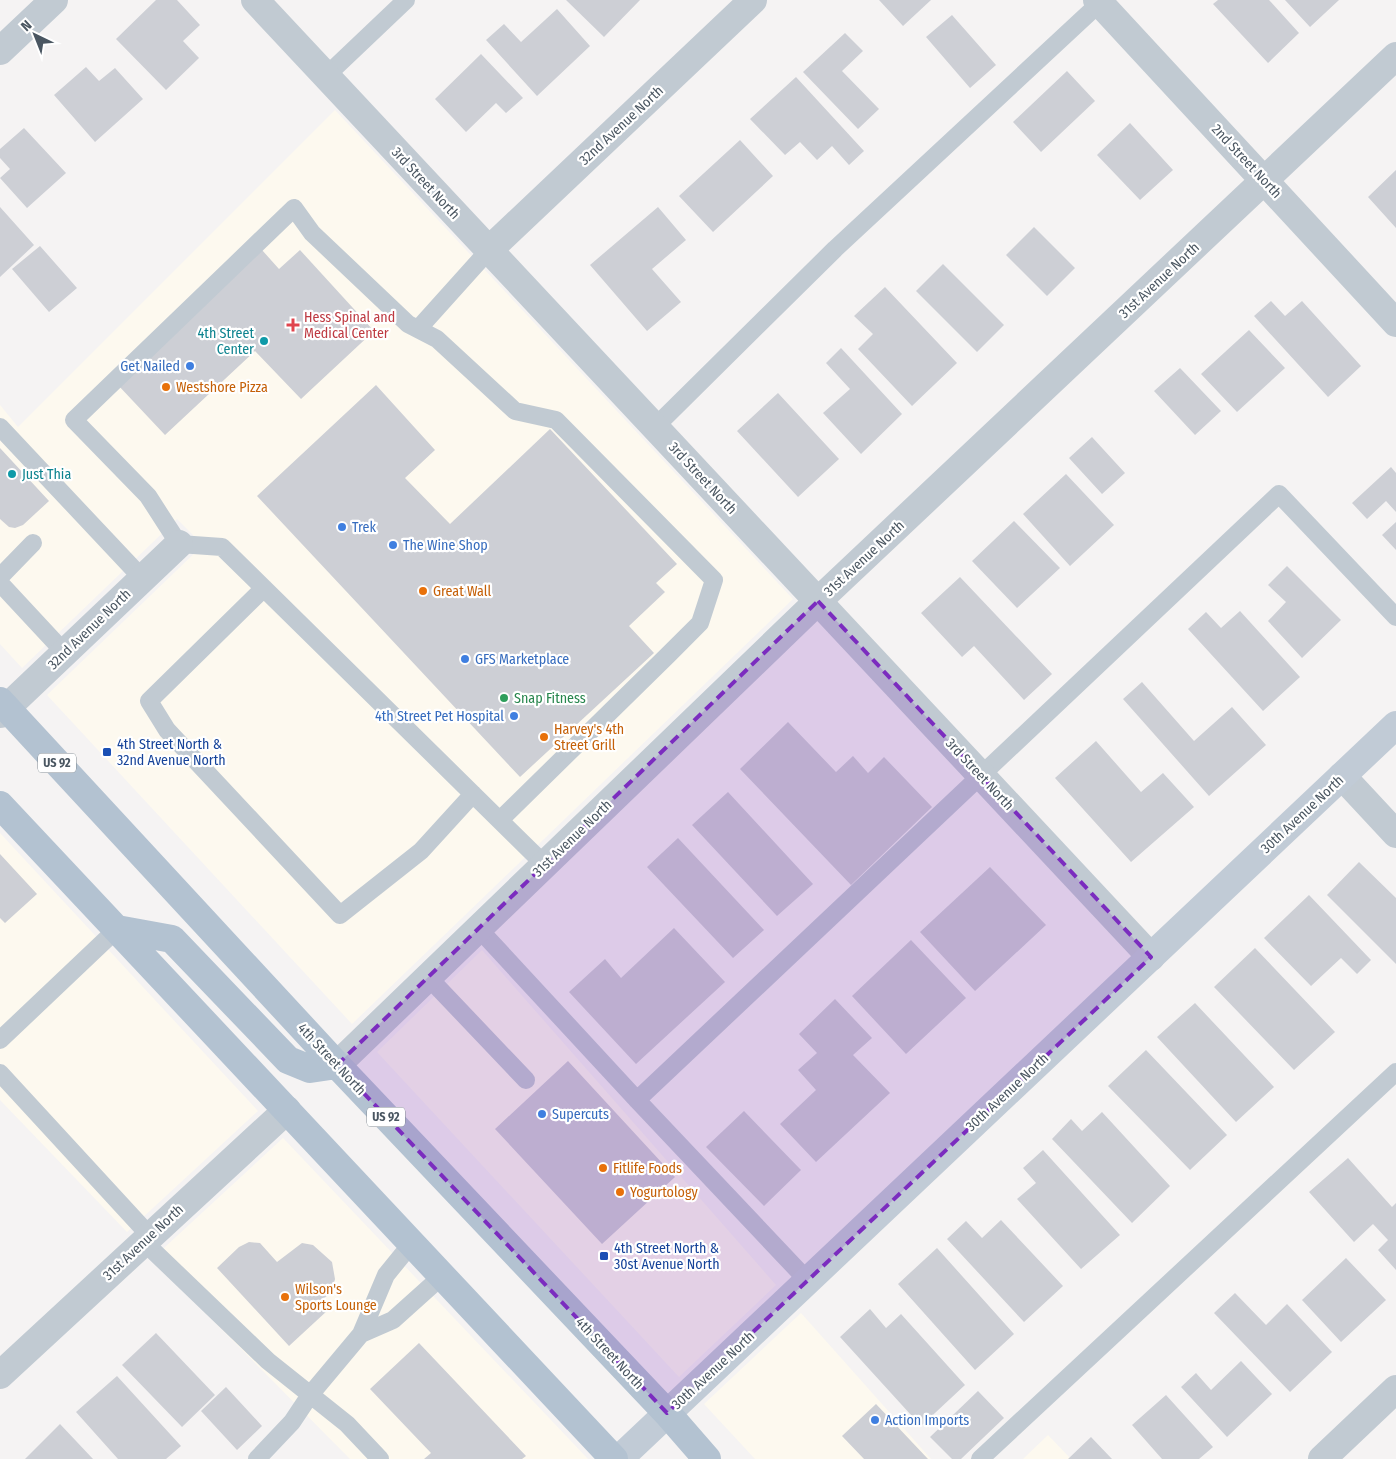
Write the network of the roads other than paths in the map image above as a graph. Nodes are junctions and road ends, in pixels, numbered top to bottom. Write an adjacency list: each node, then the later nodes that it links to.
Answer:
1 (54, 0): 6 (street)
2 (255, 0): 8 (street, 3rd Street North)
3 (406, 0): 8 (lane)
4 (754, 0): 10 (street, 32nd Avenue North)
5 (1100, 1): 9 (street, 2nd Street North); 14 (lane)
6 (0, 51)
7 (1396, 56): 9 (street, 31st Avenue North)
8 (326, 76): 10 (street, 3rd Street North)
9 (1264, 180): 11 (street, 2nd Street North); 21 (street, 31st Avenue North)
10 (489, 250): 12 (lane); 14 (street, 3rd Street North)
11 (1396, 323)
12 (418, 329): 16 (lane); 30 (lane)
13 (0, 427): 18 (lane)
14 (655, 427): 21 (street, 3rd Street North)
15 (33, 543): 17 (lane)
16 (179, 544): 18 (street, 32nd Avenue North); 20 (lane)
17 (0, 577)
18 (142, 578): 23 (street, 32nd Avenue North)
19 (0, 583): 23 (lane)
20 (264, 588): 28 (lane); 28 (lane)
21 (818, 601): 26 (street, 3rd Street North); 32 (street, 31st Avenue North)
22 (1396, 618): 26 (lane)
23 (65, 653): 24 (street, 32nd Avenue North)
24 (2, 708): 38 (main road, 4th Street North / US 92)
25 (1396, 725): 27 (street, 30th Avenue North)
26 (981, 775): 35 (street, 3rd Street North); 42 (lane)
27 (1342, 776): 31 (street); 35 (street, 30th Avenue North)
28 (473, 794): 30 (lane)
29 (0, 805): 34 (main road)
30 (500, 820): 32 (lane)
31 (1396, 834)
32 (544, 864): 33 (street, 31st Avenue North)
33 (478, 928): 36 (street, 31st Avenue North); 42 (lane)
34 (117, 929): 37 (lane); 38 (main road); 43 (main road)
35 (1151, 957): 47 (street, 30th Avenue North)
36 (428, 977): 38 (street, 31st Avenue North); 41 (lane)
37 (0, 1040)
38 (337, 1065): 52 (main road, 4th Street North / US 92)
39 (1396, 1072): 58 (lane)
40 (0, 1073): 44 (lane)
41 (526, 1080)
42 (637, 1100): 47 (lane)
43 (287, 1110): 44 (street, 31st Avenue North); 45 (main road)
44 (147, 1239): 49 (street, 31st Avenue North); 51 (lane)
45 (412, 1244): 46 (main road); 48 (lane)
46 (442, 1276): 48 (lane); 55 (main road)
47 (808, 1281): 52 (street, 30th Avenue North)
48 (361, 1334): 51 (lane)
49 (0, 1375)
50 (1396, 1389): 59 (street)
51 (310, 1395): 53 (lane); 54 (lane)
52 (667, 1413): 56 (street, 30th Avenue North); 57 (main road, 4th Street North / US 92)
53 (257, 1459)
54 (380, 1459)
55 (614, 1459)
56 (619, 1459)
57 (707, 1459)
58 (980, 1459)
59 (1322, 1459)

